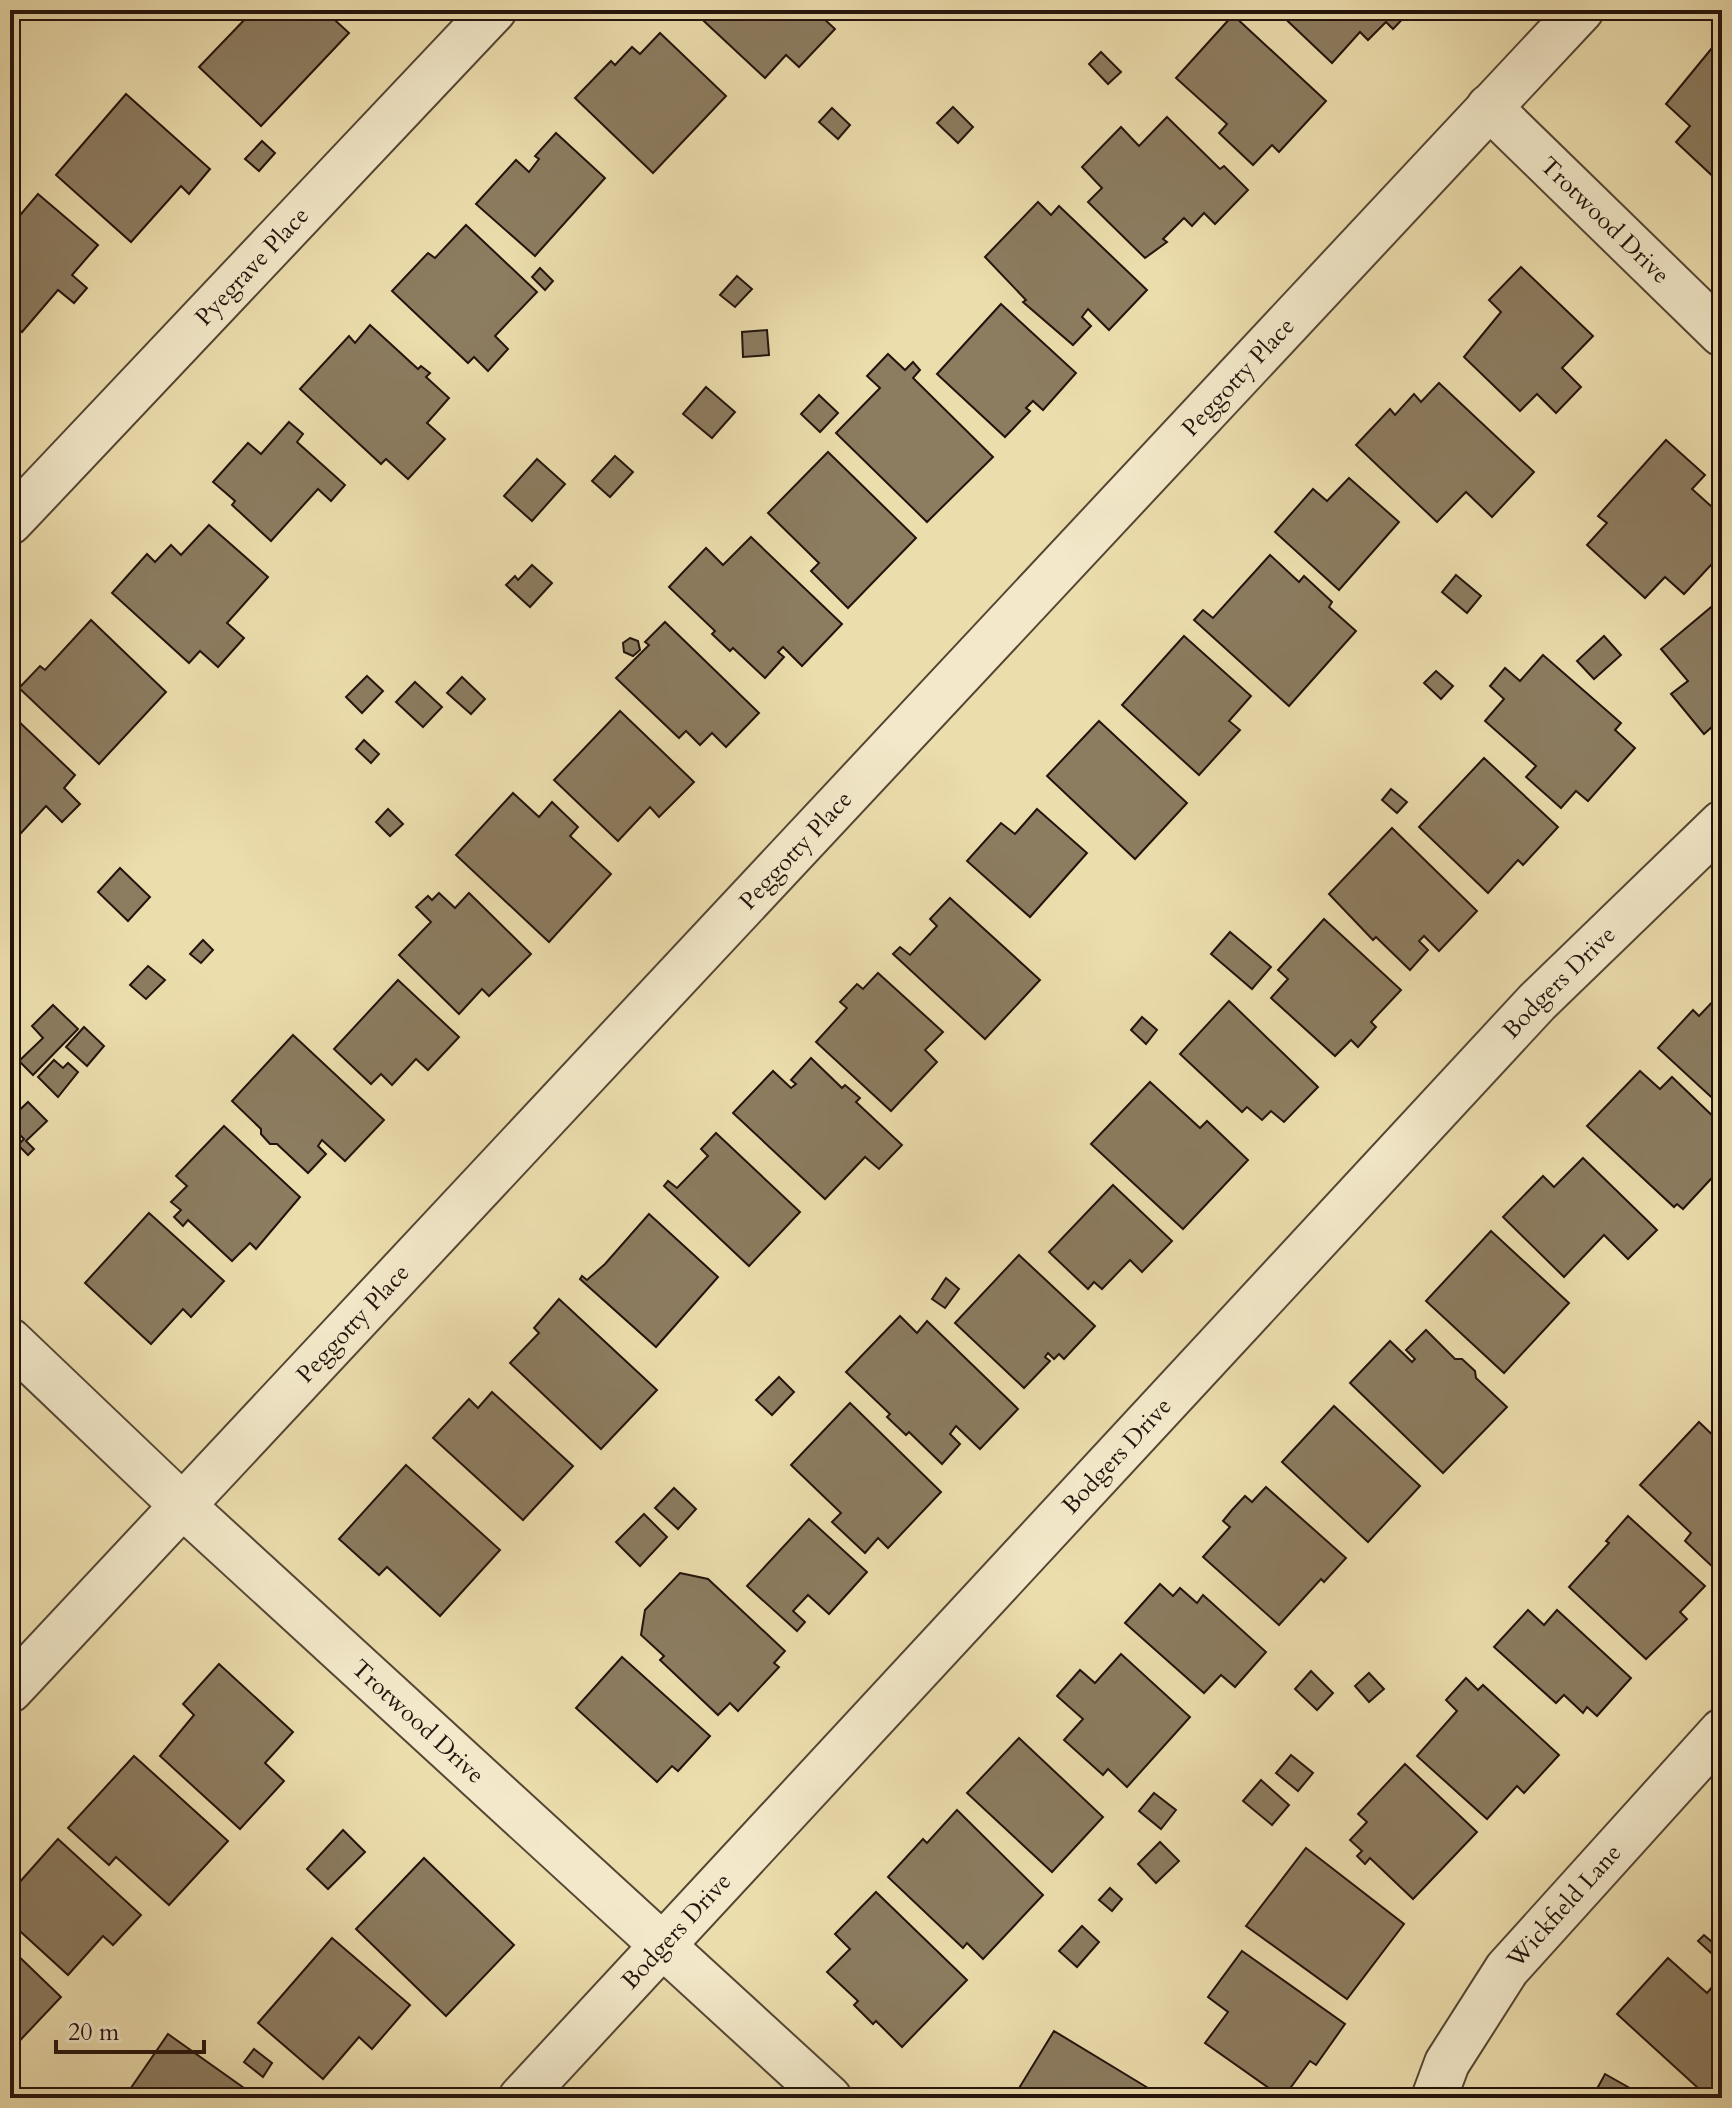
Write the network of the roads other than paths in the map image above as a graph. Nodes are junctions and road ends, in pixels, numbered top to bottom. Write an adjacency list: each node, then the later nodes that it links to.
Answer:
1 (494, 10): 5 (street, Pyegrave Place)
2 (1581, 10): 3 (street, Peggotty Place)
3 (1489, 107): 4 (street, Trotwood Drive); 8 (street, Peggotty Place)
4 (1722, 334)
5 (10, 522)
6 (1722, 823): 11 (street, Bodgers Drive)
7 (10, 1341): 8 (street, Trotwood Drive)
8 (182, 1505): 9 (street, Peggotty Place); 11 (street, Trotwood Drive)
9 (10, 1690)
10 (1722, 1731): 14 (street, Wickfield Lane)
11 (662, 1945): 12 (street, Bodgers Drive); 13 (street, Trotwood Drive)
12 (521, 2098)
13 (829, 2098)
14 (1434, 2098)

